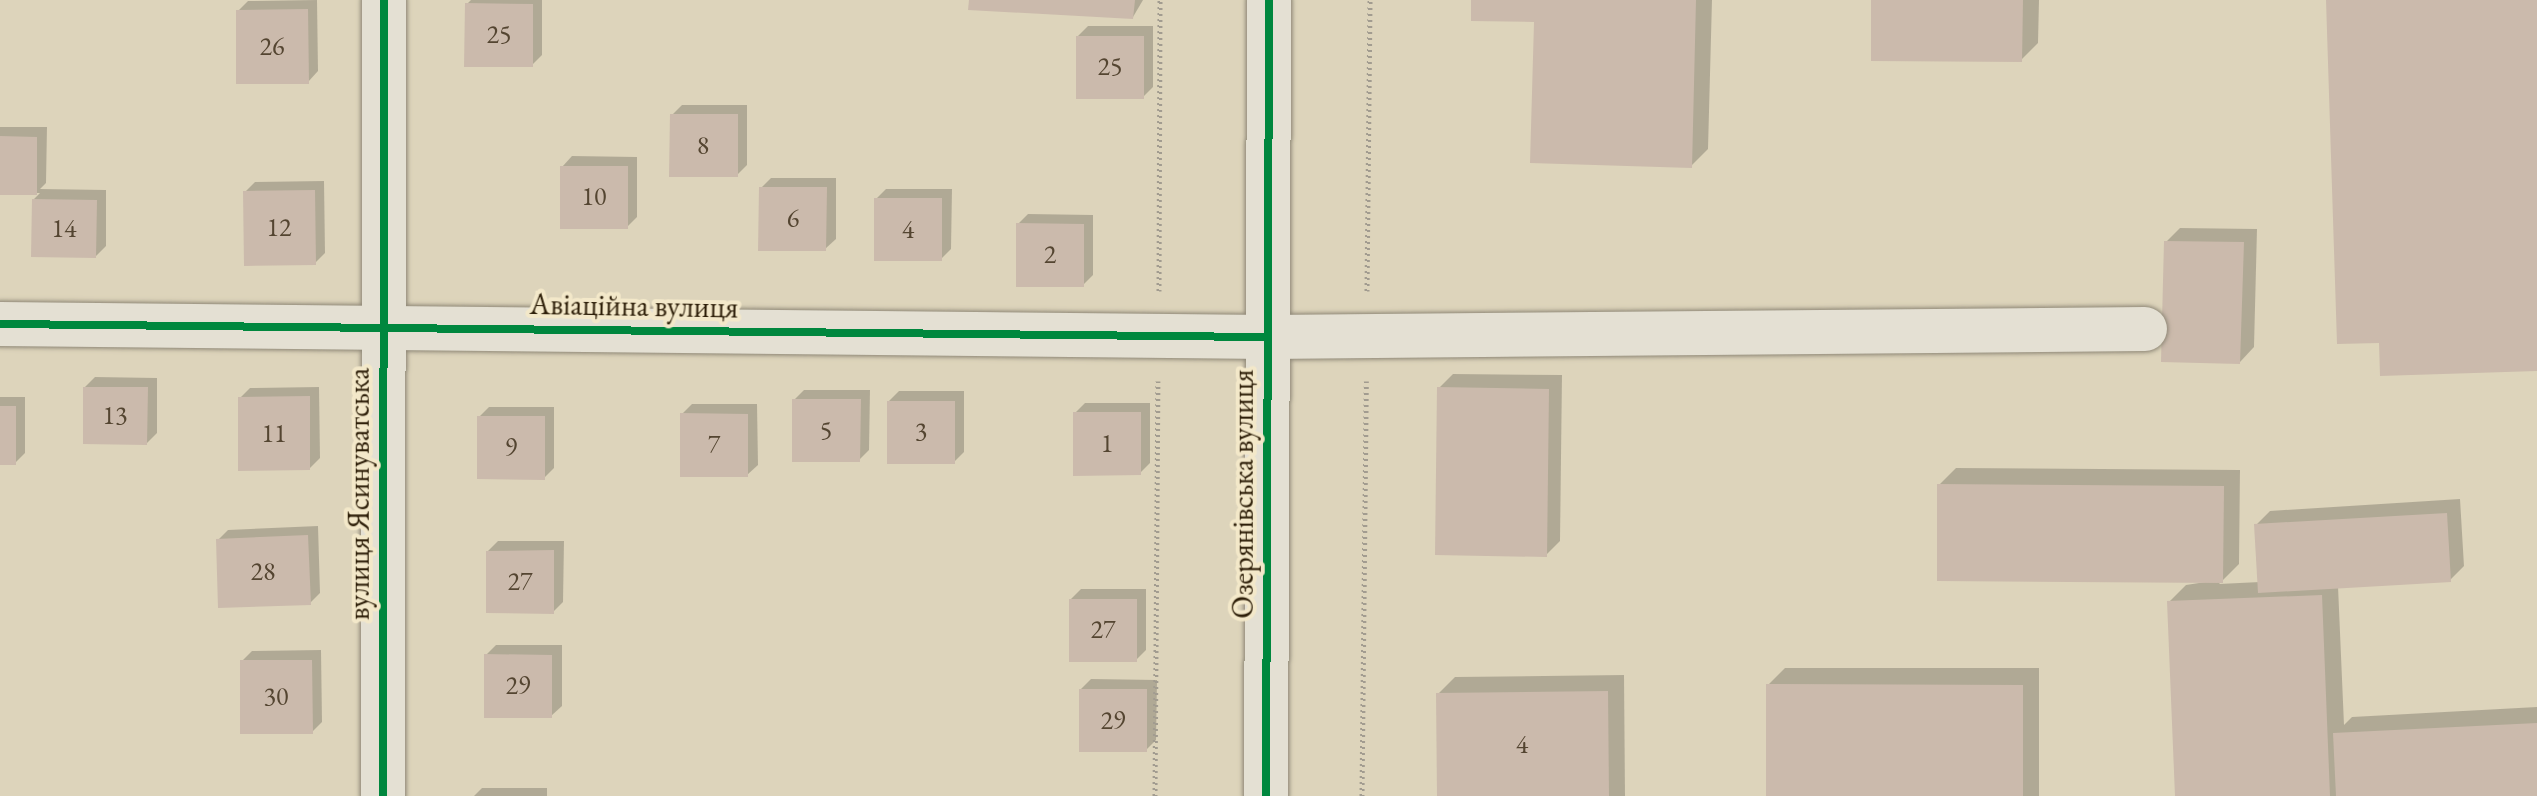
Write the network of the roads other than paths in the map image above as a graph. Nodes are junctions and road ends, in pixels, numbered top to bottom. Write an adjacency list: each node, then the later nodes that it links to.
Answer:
1 (384, 0): 4 (street, вулиця Ясинуватська)
2 (1269, 0): 6 (street, Озерянівська вулиця)
3 (0, 324): 4 (street, Авіаційна вулиця)
4 (384, 328): 6 (street, Авіаційна вулиця); 7 (street, вулиця Ясинуватська)
5 (2145, 329): 6 (street, Авіаційна вулиця)
6 (1268, 337): 8 (street, Озерянівська вулиця)
7 (383, 796)
8 (1266, 796)

